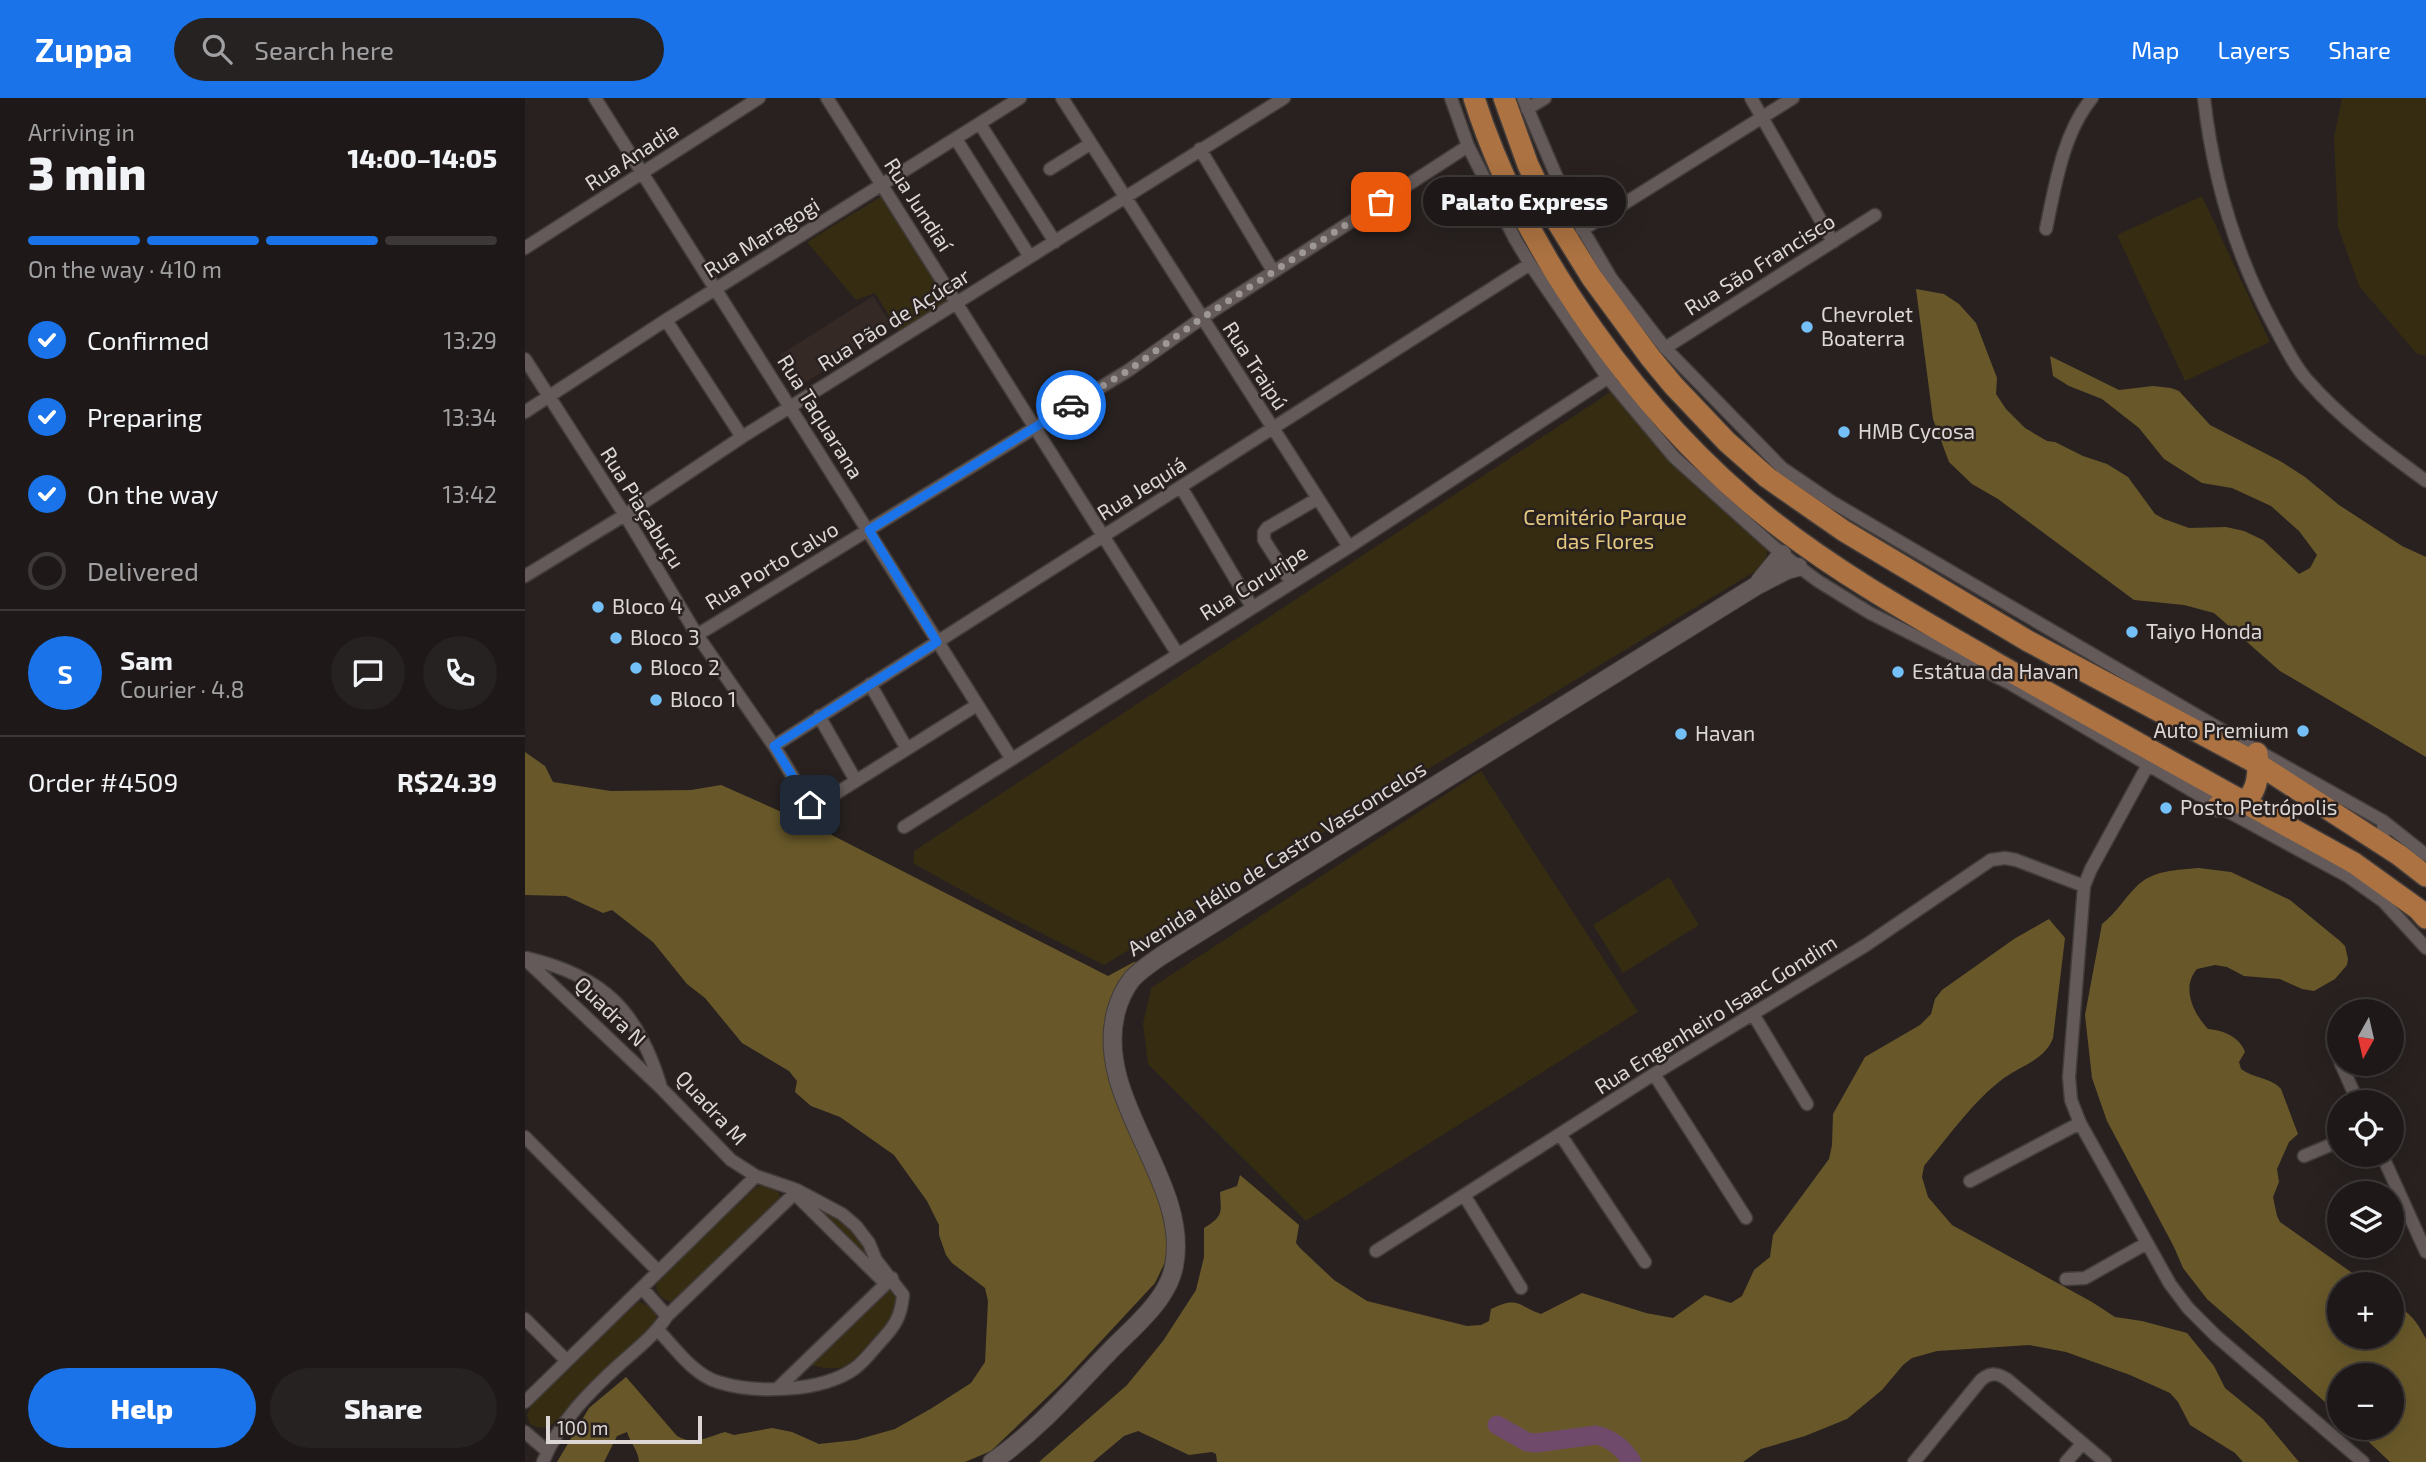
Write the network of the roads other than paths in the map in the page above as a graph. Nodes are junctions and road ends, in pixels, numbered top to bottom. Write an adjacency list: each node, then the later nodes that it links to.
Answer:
1 (595, 98): 23 (street, Rua Taquarana)
2 (759, 98): 23 (street, Rua Anadia)
3 (827, 98): 24 (street, Rua Jundiaí)
4 (1020, 98): 17 (street, Rua Maragogi)
5 (1062, 98): 19 (street, Rua Traipú)
6 (1284, 98): 21 (street, Rua Pão de Açúcar)
7 (1451, 98): 20 (street)
8 (1474, 98): 41 (highway)
9 (1504, 98): 70 (highway)
10 (1545, 98): 15 (street)
11 (1751, 98): 16 (street)
12 (1793, 98): 16 (street)
13 (2092, 98): 27 (street)
14 (2204, 98): 48 (street)
15 (1525, 104): 28 (street)
16 (1762, 117): 28 (street); 30 (street)
17 (980, 124): 18 (street, Rua Maragogi); 29 (street)
18 (956, 139): 24 (street, Rua Maragogi); 32 (street)
19 (1090, 144): 22 (street); 25 (street, Rua Traipú)
20 (1468, 146): 33 (street); 34 (street, Rua Porto Calvo)
21 (1200, 149): 25 (street, Rua Pão de Açúcar); 34 (street)
22 (1050, 169)
23 (643, 173): 31 (street, Rua Anadia); 35 (street, Rua Taquarana)
24 (883, 185): 35 (street, Rua Maragogi); 36 (street, Rua Jundiaí)
25 (1125, 198): 29 (street, Rua Pão de Açúcar); 37 (street, Rua Traipú)
26 (1875, 215): 30 (street, Rua São Francisco)
27 (2046, 229)
28 (1582, 230): 39 (street)
29 (1055, 242): 32 (street, Rua Pão de Açúcar)
30 (1833, 242): 39 (street, Rua São Francisco)
31 (525, 248)
32 (1030, 257): 36 (street, Rua Pão de Açúcar)
33 (1530, 264): 41 (street); 45 (street, Rua Jequiá)
34 (1273, 271): 37 (street, Rua Porto Calvo)
35 (717, 288): 38 (street, Rua Maragogi); 43 (street, Rua Taquarana)
36 (958, 303): 43 (street, Rua Pão de Açúcar); 46 (street, Rua Jundiaí)
37 (1202, 318): 45 (street, Rua Traipú); 46 (street, Rua Porto Calvo)
38 (666, 320): 42 (street, Rua Maragogi); 47 (street)
39 (1665, 348): 70 (street)
40 (525, 359): 42 (street, Rua Piaçabuçu)
41 (1614, 373): 54 (street, Rua Coruripe); 55 (street); 64 (highway)
42 (550, 397): 44 (street, Rua Maragogi); 51 (street, Rua Piaçabuçu)
43 (791, 407): 47 (street, Rua Pão de Açúcar); 52 (street, Rua Taquarana)
44 (525, 412)
45 (1272, 428): 49 (street, Rua Jequiá); 50 (street, Rua Traipú)
46 (1034, 429): 52 (street, Rua Porto Calvo); 53 (street, Rua Jundiaí)
47 (742, 437): 51 (street, Rua Pão de Açúcar)
48 (2426, 481)
49 (1181, 487): 53 (street, Rua Jequiá); 60 (street)
50 (1317, 499): 54 (street, Rua Traipú); 58 (street)
51 (625, 516): 57 (street, Rua Pão de Açúcar); 61 (street, Rua Piaçabuçu)
52 (869, 530): 61 (street, Rua Porto Calvo); 62 (street, Rua Taquarana)
53 (1104, 536): 62 (street, Rua Jequiá); 63 (street, Rua Jundiaí)
54 (1349, 547): 58 (street, Rua Coruripe)
55 (1782, 554): 56 (street); 59 (street, Avenida Hélio de Castro Vasconcelos)
56 (1798, 567): 59 (street, Avenida Hélio de Castro Vasconcelos); 64 (street)
57 (525, 576)
58 (1291, 582): 60 (street, Rua Coruripe)
59 (1756, 586): 120 (street, Avenida Hélio de Castro Vasconcelos)
60 (1252, 607): 63 (street, Rua Coruripe)
61 (697, 635): 68 (street, Rua Piaçabuçu)
62 (937, 642): 65 (street, Rua Jequiá); 66 (street, Rua Taquarana)
63 (1177, 653): 71 (street, Rua Coruripe)
64 (2009, 677): 72 (street); 74 (highway)
65 (870, 684): 67 (street, Rua Jequiá); 69 (street)
66 (977, 705): 69 (street); 71 (street, Rua Taquarana)
67 (819, 716): 68 (street, Rua Jequiá); 73 (street)
68 (774, 746): 73 (street, Rua Piaçabuçu)
69 (907, 749): 73 (street)
70 (2257, 757): 74 (highway); 76 (street); 78 (highway)
71 (1011, 758): 77 (street, Rua Coruripe)
72 (2149, 764): 75 (street); 81 (street)
73 (856, 781)
74 (2244, 801): 75 (highway); 82 (highway)
75 (2218, 806): 83 (street)
76 (2383, 821): 78 (street); 79 (street)
77 (904, 827)
78 (2384, 846): 80 (highway)
79 (2426, 855)
80 (2426, 876)
81 (2084, 886): 85 (street, Rua Engenheiro Isaac Gondim); 89 (street)
82 (2426, 918)
83 (2426, 948)
84 (530, 962): 87 (street, Quadra N); 87 (street, Quadra M)
85 (1753, 1014): 86 (street, Rua Engenheiro Isaac Gondim); 88 (street)
86 (1654, 1074): 90 (street, Rua Engenheiro Isaac Gondim); 100 (street)
87 (661, 1088): 95 (street, Quadra M)
88 (1807, 1104)
89 (2080, 1123): 96 (street); 102 (street)
90 (1560, 1134): 99 (street, Rua Engenheiro Isaac Gondim); 105 (street)
91 (525, 1137): 106 (street)
92 (2327, 1146): 93 (street)
93 (2304, 1156)
94 (2388, 1167): 101 (street)
95 (757, 1176): 97 (street, Quadra M); 106 (street)
96 (1970, 1181)
97 (778, 1183): 98 (street, Quadra M); 108 (street, Quadra M)
98 (794, 1194): 108 (street, Quadra M); 111 (street)
99 (1464, 1195): 103 (street, Rua Engenheiro Isaac Gondim); 110 (street)
100 (1747, 1219)
101 (2422, 1232): 104 (street)
102 (2147, 1243): 107 (street); 124 (street)
103 (1376, 1251)
104 (2426, 1252)
105 (1645, 1262)
106 (658, 1271): 109 (street)
107 (2066, 1279)
108 (888, 1281): 115 (street); 115 (street, Quadra M)
109 (642, 1288): 111 (street); 114 (street)
110 (1521, 1288)
111 (667, 1316): 113 (street)
112 (525, 1319): 114 (street)
113 (658, 1330): 115 (street, Quadra M); 119 (street)
114 (566, 1360): 116 (street)
115 (778, 1388)
116 (525, 1402)
117 (525, 1432): 119 (street)
118 (2082, 1444): 121 (street); 122 (street); 123 (street)
119 (545, 1457)
120 (992, 1462)
121 (1915, 1462)
122 (2066, 1462)
123 (2105, 1462)
124 (2363, 1462)

